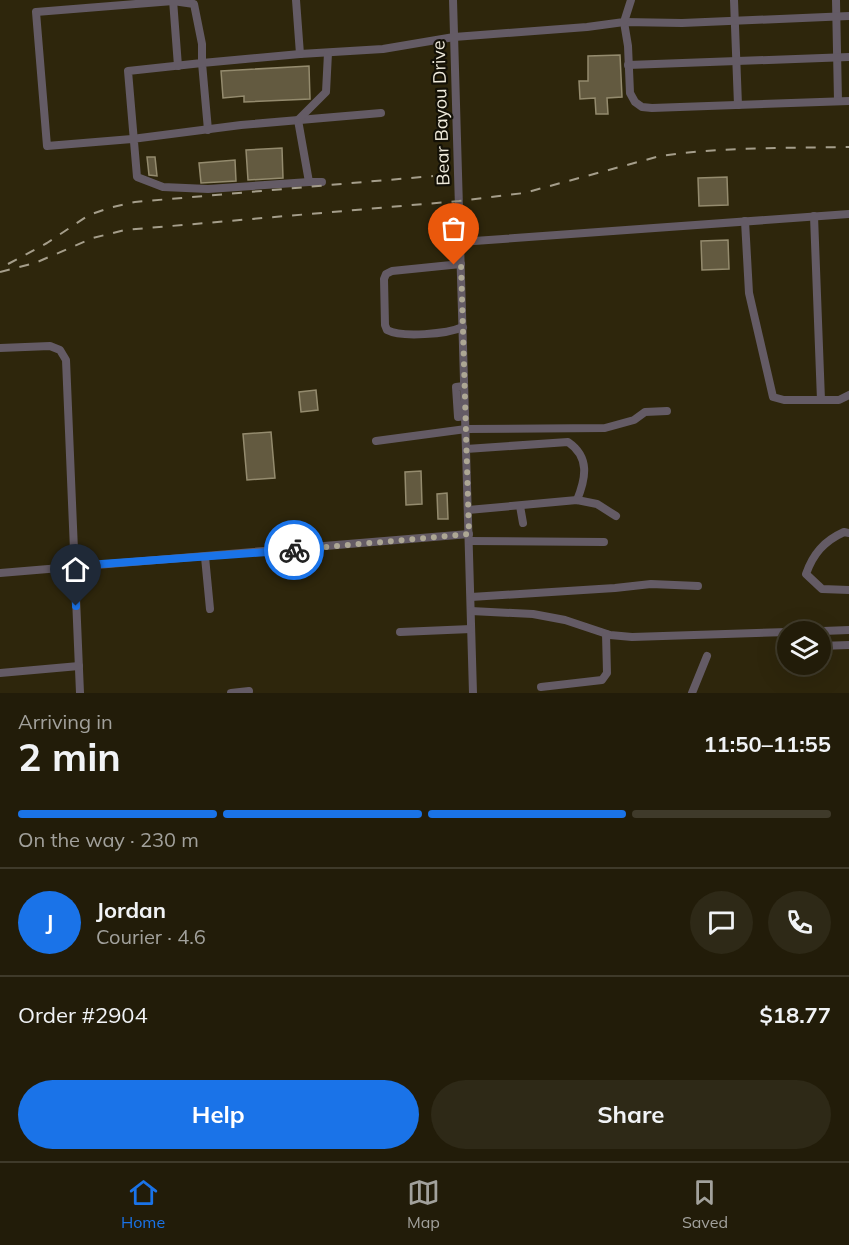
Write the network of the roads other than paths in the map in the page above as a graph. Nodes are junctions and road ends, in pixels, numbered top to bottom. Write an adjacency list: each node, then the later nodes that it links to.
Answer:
1 (296, 0): 13 (street)
2 (453, 0): 11 (street, Bear Bayou Drive)
3 (631, 0): 10 (street)
4 (734, 0): 9 (street)
5 (836, 0): 7 (street)
6 (173, 1): 17 (street); 18 (street); 26 (street)
7 (836, 16): 8 (street); 9 (street); 15 (street)
8 (849, 16)
9 (734, 21): 10 (street); 16 (street)
10 (624, 22): 11 (street); 19 (street)
11 (454, 37): 12 (street); 32 (street, Bear Bayou Drive)
12 (328, 53): 13 (street); 24 (street)
13 (300, 54): 17 (street)
14 (849, 57): 15 (street)
15 (837, 58): 16 (street); 20 (street)
16 (736, 61): 19 (street); 22 (street)
17 (202, 63): 18 (street); 25 (street)
18 (178, 66): 26 (street)
19 (628, 66): 22 (street)
20 (838, 101): 21 (street); 22 (street)
21 (849, 101)
22 (738, 105)
23 (381, 113): 24 (street)
24 (297, 120): 25 (street); 27 (street)
25 (208, 130): 26 (street)
26 (132, 139): 27 (street)
27 (309, 182): 28 (street)
28 (322, 182)
29 (849, 214): 30 (street)
30 (814, 216): 31 (street); 37 (street)
31 (745, 221): 32 (street); 37 (street)
32 (460, 242): 33 (street, Bear Bayou Drive)
33 (461, 264): 34 (street, Bear Bayou Drive); 34 (street)
34 (463, 327): 39 (street, Bear Bayou Drive)
35 (0, 348): 51 (street)
36 (849, 395): 37 (street)
37 (821, 400)
38 (667, 411): 39 (street)
39 (466, 429): 40 (street); 41 (street, Bear Bayou Drive)
40 (376, 441)
41 (466, 449): 42 (street); 44 (street, Bear Bayou Drive)
42 (577, 500): 43 (street); 45 (street)
43 (520, 506): 44 (street); 46 (street)
44 (468, 510): 48 (street, Bear Bayou Drive)
45 (616, 516)
46 (523, 523)
47 (849, 534): 54 (street)
48 (469, 538): 49 (street); 50 (street); 55 (street, Bear Bayou Drive)
49 (604, 542)
50 (205, 557): 51 (street); 56 (street)
51 (74, 566): 52 (street); 67 (street)
52 (0, 573)
53 (698, 586): 55 (street)
54 (849, 590)
55 (471, 597): 57 (street, Bear Bayou Drive)
56 (210, 609)
57 (471, 611): 58 (street, Bear Bayou Drive); 63 (street)
58 (471, 629): 61 (street); 73 (street, Bear Bayou Drive)
59 (831, 630): 60 (street)
60 (849, 630)
61 (400, 632)
62 (777, 632): 63 (street)
63 (606, 634): 69 (street)
64 (849, 645): 65 (street)
65 (831, 646)
66 (707, 656): 74 (street)
67 (79, 666): 68 (street); 71 (street)
68 (0, 673)
69 (541, 687)
70 (249, 691): 72 (street)
71 (80, 693)
72 (231, 693)
73 (473, 693)
74 (692, 693)

